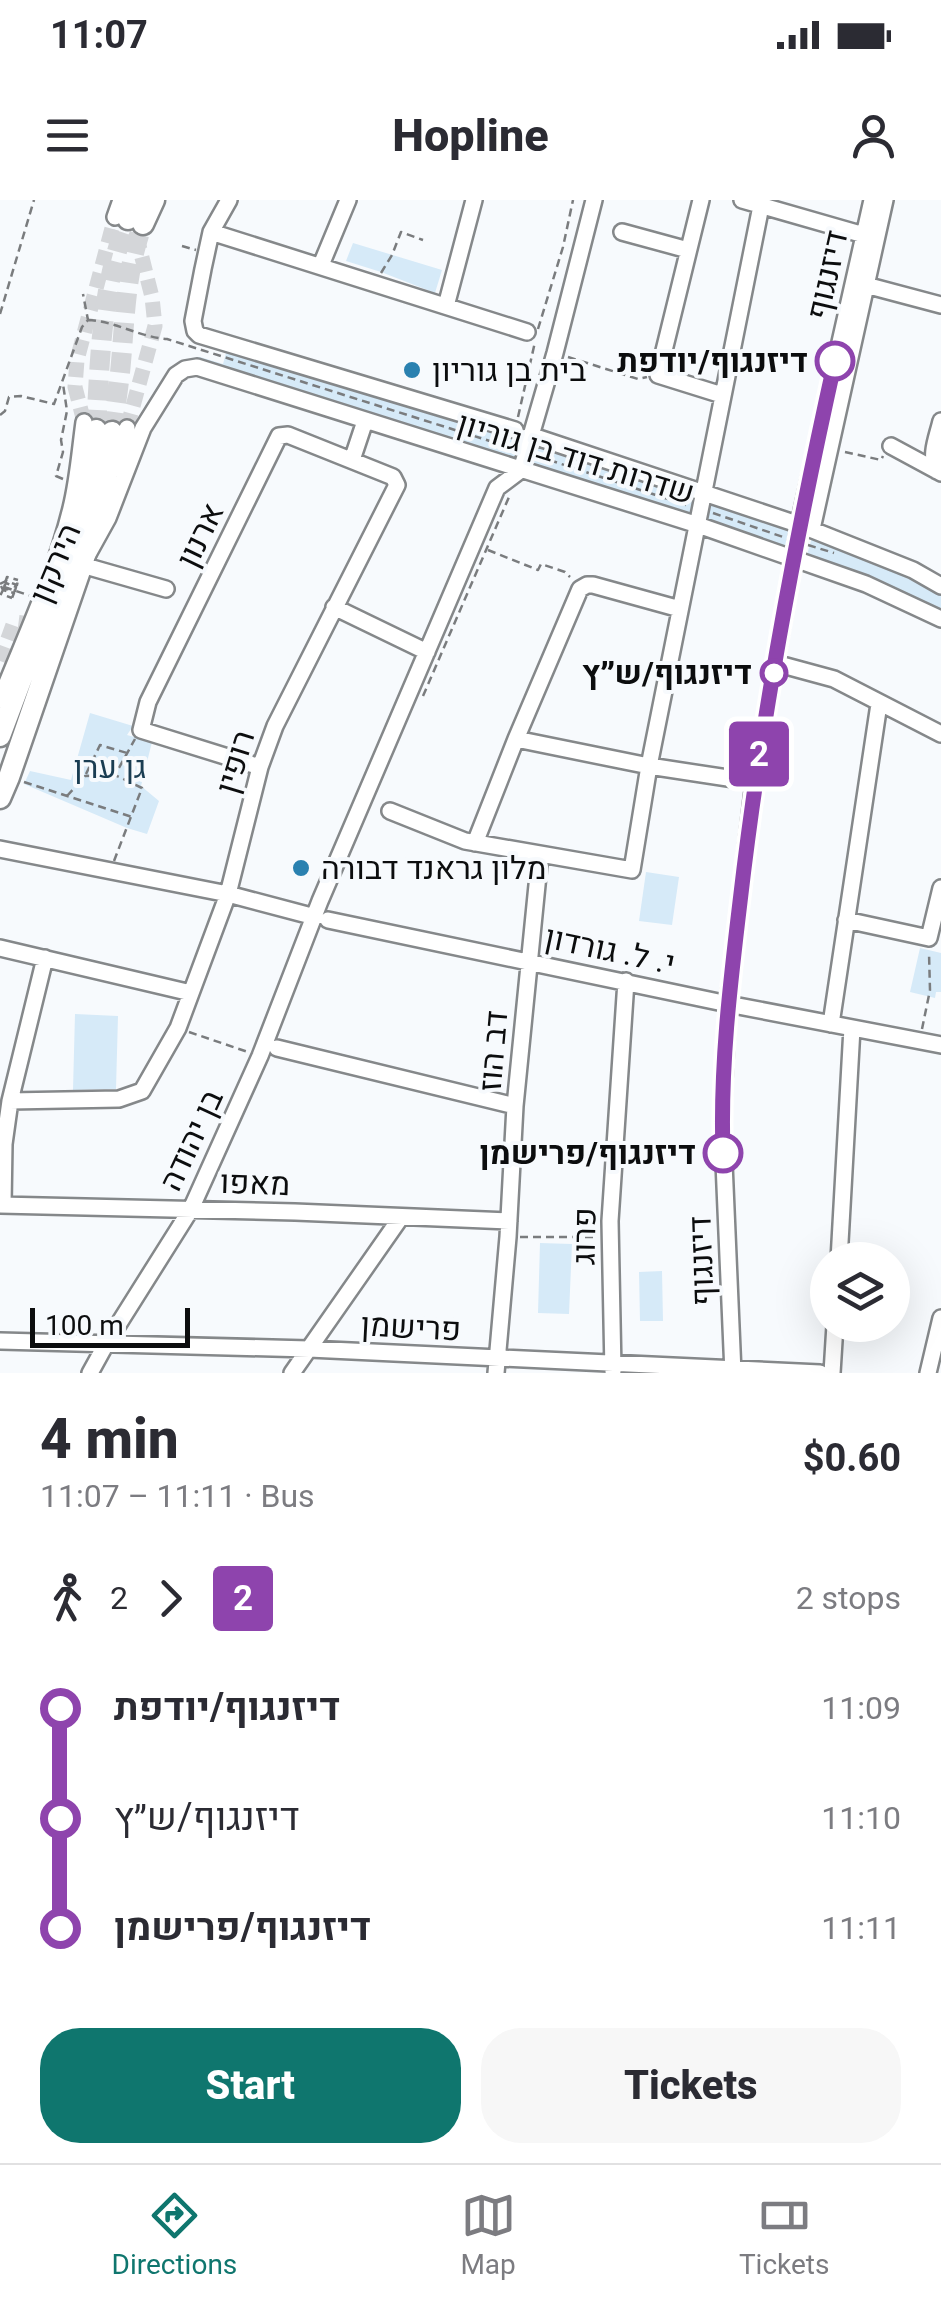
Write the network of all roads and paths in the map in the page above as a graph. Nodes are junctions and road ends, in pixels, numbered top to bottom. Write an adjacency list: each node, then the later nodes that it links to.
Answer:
1 (34, 200): 25 (path)
2 (154, 200): 13 (main road)
3 (229, 200): 14 (street)
4 (348, 200): 19 (street)
5 (474, 200): 24 (street)
6 (572, 200): 37 (path)
7 (594, 200): 28 (street)
8 (700, 200): 18 (street)
9 (742, 200): 12 (street)
10 (872, 200): 16 (street, דיזנגוף)
11 (884, 200): 21 (street, דיזנגוף)
12 (761, 206): 16 (street); 32 (street)
13 (129, 212)
14 (211, 232): 19 (street); 37 (street, שדרות דוד בן גוריון)
15 (622, 232): 18 (street)
16 (864, 235): 21 (street, דיזנגוף)
17 (423, 240): 20 (path)
18 (688, 250): 30 (street)
19 (321, 266): 20 (street)
20 (376, 283): 24 (street)
21 (860, 283): 23 (street); 39 (street, דיזנגוף); 46 (street, דיזנגוף)
22 (83, 294): 26 (path)
23 (941, 304)
24 (446, 306): 27 (street)
25 (0, 314)
26 (88, 320): 31 (path); 40 (path)
27 (527, 332)
28 (555, 352): 30 (path); 37 (street)
29 (190, 367): 34 (street, שדרות דוד בן גוריון); 50 (street, הירקון)
30 (658, 376): 32 (street)
31 (63, 382): 33 (path); 44 (path)
32 (722, 395): 45 (street)
33 (0, 415)
34 (365, 420): 41 (street); 42 (street, שדרות דוד בן גוריון)
35 (941, 421): 43 (street)
36 (105, 428): 44 (street); 50 (main road); 58 (main road, הירקון)
37 (523, 432): 40 (street); 45 (street, שדרות דוד בן גוריון)
38 (891, 446): 39 (path); 43 (street)
39 (829, 448): 46 (street, דיזנגוף)
40 (526, 453): 42 (street); 45 (path)
41 (352, 460): 60 (street, רופין); 67 (street, ארנון)
42 (521, 470): 45 (street, שדרות דוד בן גוריון); 63 (street, בן יהודה)
43 (939, 472)
44 (76, 483): 58 (street)
45 (700, 509): 46 (street, שדרות דוד בן גוריון); 46 (path); 49 (street, שדרות דוד בן גוריון); 61 (street)
46 (803, 532): 48 (path); 49 (street, דיזנגוף); 56 (street, שדרות דוד בן גוריון)
47 (488, 550): 51 (path)
48 (846, 557)
49 (794, 558): 62 (street, שדרות דוד בן גוריון); 64 (street, דיזנגוף)
50 (82, 565): 57 (street); 76 (main road, הירקון)
51 (538, 570): 52 (path); 54 (path)
52 (539, 576)
53 (18, 580): 55 (path, bridge)
54 (575, 583): 61 (street); 70 (street)
55 (1, 586): 58 (path, bridge); 59 (path, bridge)
56 (941, 586)
57 (166, 589)
58 (46, 595): 65 (street); 69 (main road, הירקון)
59 (12, 598)
60 (334, 607): 63 (street); 73 (street, רופין)
61 (680, 609): 72 (street)
62 (941, 620)
63 (427, 652): 88 (street, בן יהודה)
64 (776, 662): 66 (street); 77 (street, דיזנגוף)
65 (0, 700)
66 (879, 704): 68 (street); 89 (street)
67 (140, 730): 71 (path); 73 (street)
68 (941, 734)
69 (0, 736)
70 (516, 738): 72 (street); 82 (street)
71 (127, 753): 74 (path); 75 (path)
72 (649, 766): 77 (street); 84 (street)
73 (260, 767): 87 (street, רופין)
74 (115, 774): 75 (path); 81 (path)
75 (85, 776): 78 (path)
76 (10, 777): 78 (path); 79 (main road, הירקון)
77 (754, 782): 96 (street, דיזנגוף)
78 (67, 796): 81 (path)
79 (0, 798)
80 (390, 810): 82 (street)
81 (132, 817): 85 (path)
82 (475, 843): 84 (street)
83 (0, 849): 85 (street, י. ל. גורדון)
84 (540, 855): 93 (street, דב הוז)
85 (111, 870): 87 (street, י. ל. גורדון)
86 (941, 888): 90 (street)
87 (228, 894): 88 (street, י. ל. גורדון); 95 (street, רופין)
88 (321, 918): 93 (street, י. ל. גורדון); 103 (street, בן יהודה)
89 (846, 920): 90 (street); 97 (street)
90 (929, 938): 100 (path)
91 (0, 948): 92 (street)
92 (44, 958): 95 (street); 104 (street)
93 (529, 961): 94 (street, י. ל. גורדון); 105 (street, דב הוז)
94 (626, 981): 96 (street, י. ל. גורדון); 120 (street, פרוג)
95 (191, 993): 98 (street, רופין)
96 (728, 1004): 97 (street, י. ל. גורדון); 121 (street, דיזנגוף)
97 (832, 1024): 99 (street, י. ל. גורדון)
98 (178, 1028): 103 (path); 104 (street, רופין)
99 (852, 1028): 100 (street, י. ל. גורדון); 112 (street)
100 (920, 1040): 101 (street, י. ל. גורדון)
101 (941, 1045)
102 (277, 1048): 105 (street)
103 (260, 1056): 107 (street, בן יהודה)
104 (10, 1100): 106 (street)
105 (515, 1106): 109 (street, דב הוז)
106 (1, 1205): 107 (street, מאפו)
107 (191, 1209): 108 (street, מאפו); 116 (street, בן יהודה)
108 (401, 1216): 109 (street, מאפו); 117 (street)
109 (509, 1221): 119 (street, דב הוז)
110 (526, 1237): 111 (path)
111 (604, 1238)
112 (839, 1242)
113 (941, 1318): 127 (street)
114 (0, 1340): 116 (street, פרישמן)
115 (834, 1342): 126 (street)
116 (106, 1344): 117 (street, פרישמן); 122 (street, בן יהודה)
117 (309, 1350): 118 (street, פרישמן); 123 (street)
118 (421, 1355): 119 (street, פרישמן); 124 (street)
119 (496, 1366): 120 (street, פרישמן)
120 (613, 1369): 121 (street, פרישמן)
121 (733, 1372): 125 (street, פרישמן)
122 (90, 1373)
123 (292, 1373)
124 (421, 1373)
125 (820, 1373)
126 (832, 1373)
127 (928, 1373)

